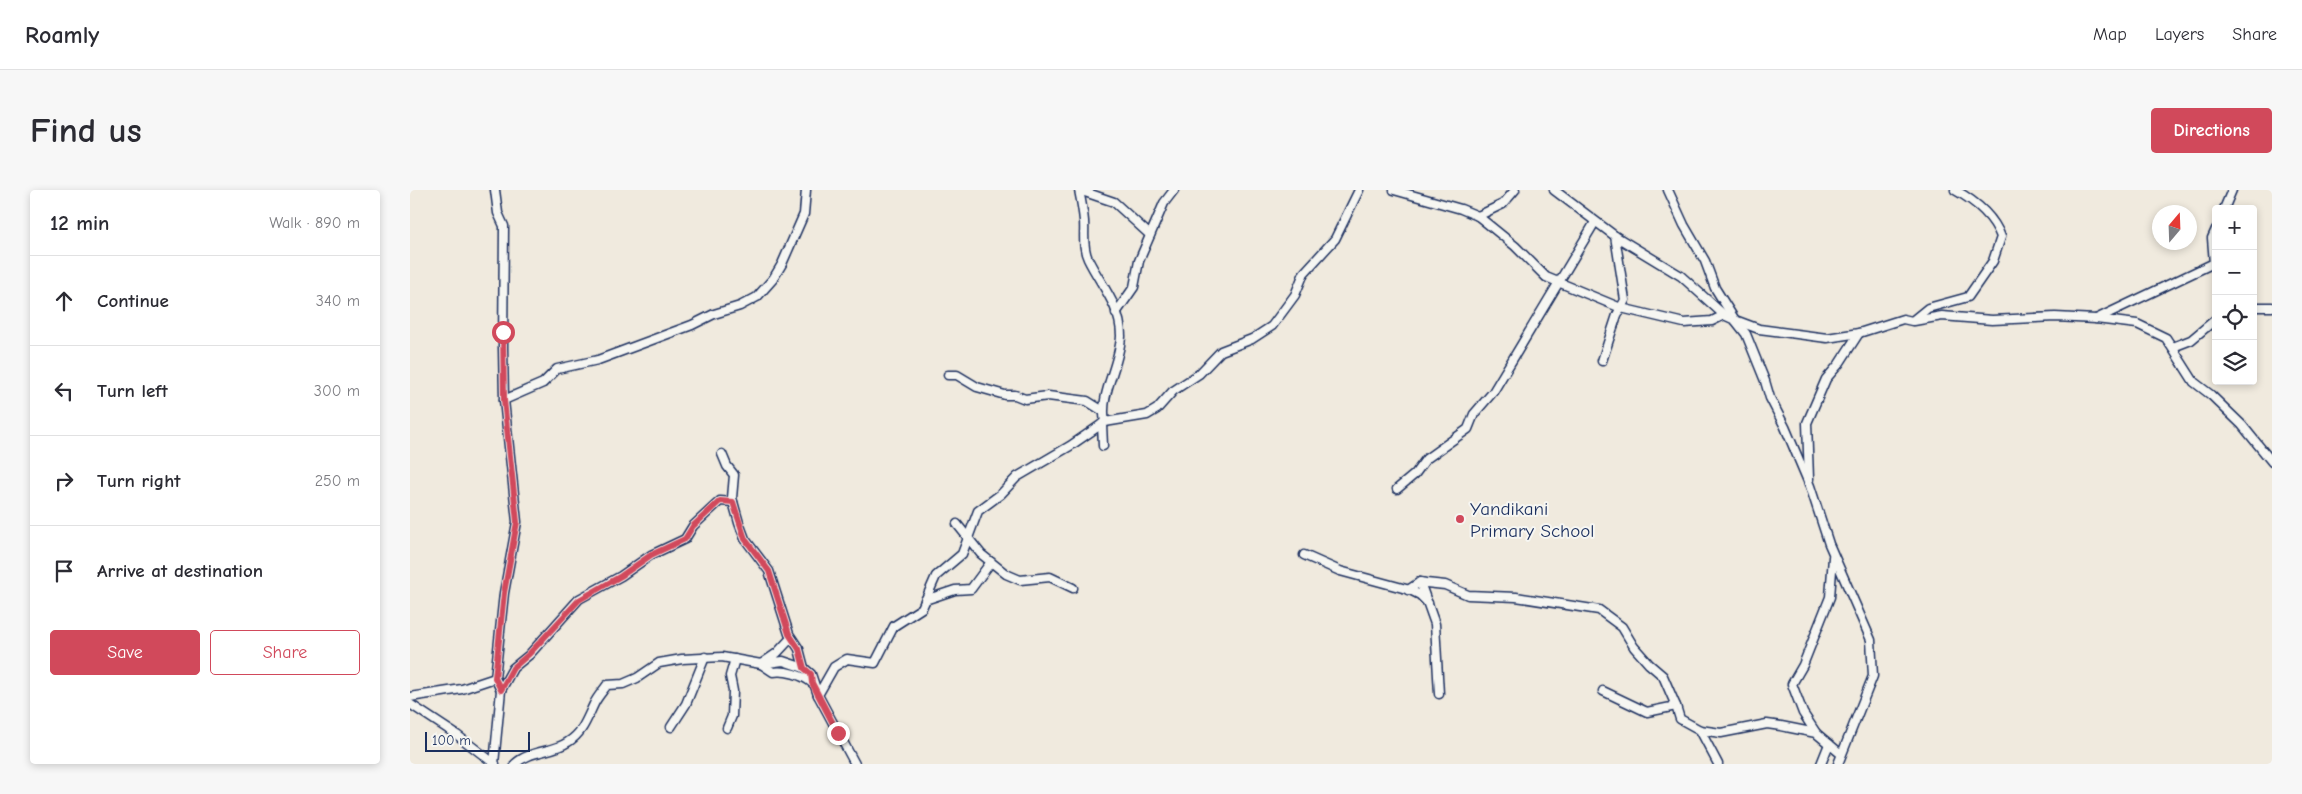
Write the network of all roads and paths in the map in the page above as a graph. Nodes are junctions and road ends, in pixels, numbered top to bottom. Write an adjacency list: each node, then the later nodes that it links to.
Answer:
1 (496, 190): 32 (street)
2 (806, 190): 32 (street)
3 (1079, 190): 15 (street); 22 (street)
4 (1174, 190): 15 (street)
5 (1358, 190): 34 (street)
6 (1394, 190): 13 (street)
7 (1516, 190): 13 (street)
8 (1554, 190): 14 (street)
9 (1668, 190): 25 (street)
10 (1955, 190): 26 (street)
11 (2232, 190): 12 (street)
12 (2226, 205)
13 (1478, 216): 18 (street)
14 (1594, 222): 16 (street); 18 (street)
15 (1150, 235): 22 (street)
16 (1615, 236): 21 (street); 23 (street)
17 (2213, 250): 24 (street)
18 (1559, 283): 21 (street); 39 (street)
19 (2272, 306): 20 (street)
20 (2257, 307)
21 (1621, 308): 23 (street); 30 (street)
22 (1116, 313): 33 (street)
23 (1724, 315): 25 (street)
24 (2096, 319): 26 (street); 29 (street)
25 (1735, 320): 28 (street); 38 (street)
26 (1912, 321): 28 (street)
27 (2212, 322): 29 (street)
28 (1859, 333): 38 (street)
29 (2166, 338): 37 (street)
30 (1602, 361)
31 (948, 376): 33 (street)
32 (504, 400): 56 (street)
33 (1103, 411): 34 (street)
34 (1103, 423): 35 (street); 42 (street)
35 (1103, 446)
36 (722, 454): 40 (street)
37 (2272, 462)
38 (1810, 486): 43 (street)
39 (1397, 489)
40 (733, 502): 51 (street); 58 (street)
41 (957, 524): 42 (street)
42 (969, 539): 45 (street); 49 (street)
43 (1834, 552): 68 (street); 70 (street)
44 (1304, 555): 48 (street)
45 (991, 562): 47 (street); 49 (street)
46 (1420, 582): 48 (street); 50 (street); 64 (street)
47 (1073, 588)
48 (1408, 590): 50 (street)
49 (926, 600): 61 (street)
50 (1428, 603): 60 (street)
51 (791, 638): 54 (street); 55 (street)
52 (705, 657): 53 (street); 65 (street); 72 (street)
53 (735, 659): 54 (street); 66 (street)
54 (762, 664): 55 (street); 57 (street)
55 (804, 668): 57 (street)
56 (495, 678): 58 (street); 62 (street)
57 (812, 683): 61 (street)
58 (501, 690): 71 (street)
59 (1603, 691): 64 (street)
60 (1439, 694)
61 (818, 695): 73 (street)
62 (410, 697)
63 (410, 704): 71 (street)
64 (1676, 706): 67 (street)
65 (671, 727)
66 (727, 728)
67 (1700, 730): 68 (street); 74 (street)
68 (1816, 733): 69 (street)
69 (1830, 744): 70 (street); 75 (street)
70 (1841, 754): 76 (street)
71 (494, 764)
72 (515, 764)
73 (854, 764)
74 (1718, 764)
75 (1821, 764)
76 (1838, 764)

